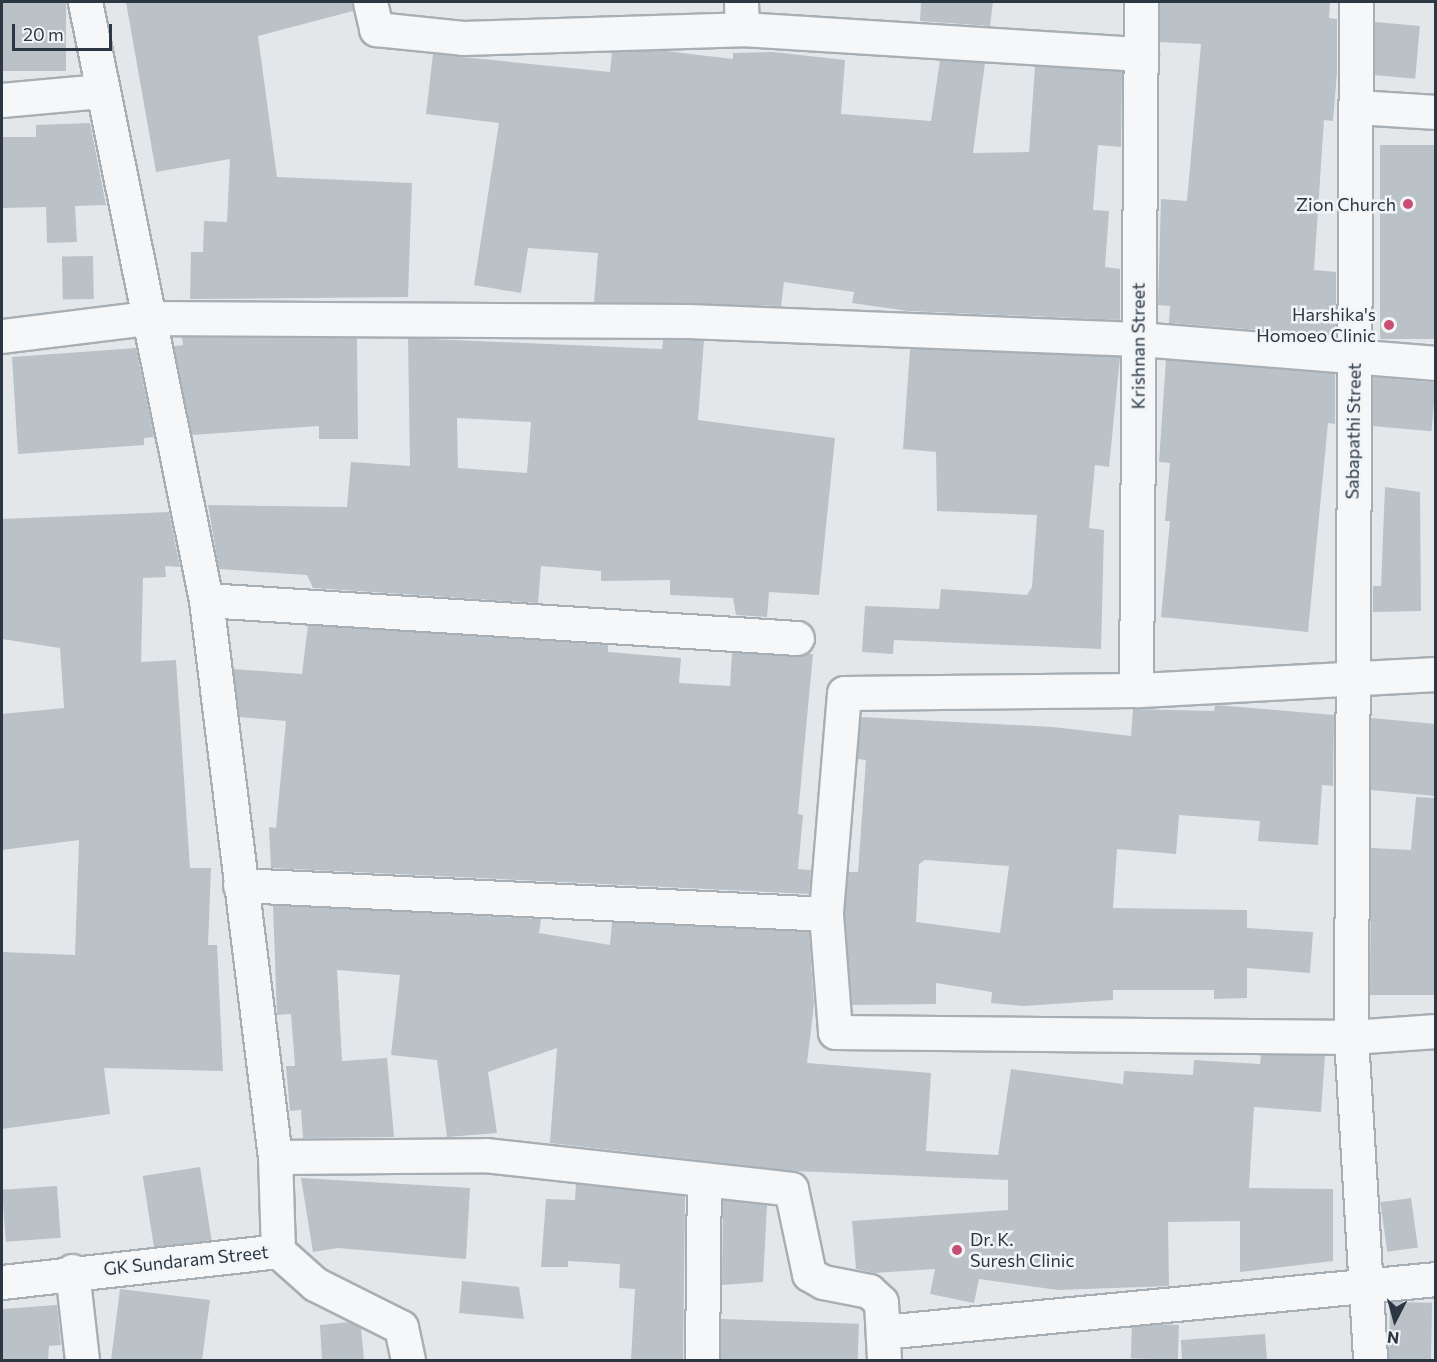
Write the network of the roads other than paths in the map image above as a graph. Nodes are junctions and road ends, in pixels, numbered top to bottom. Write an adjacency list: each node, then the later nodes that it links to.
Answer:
1 (85, 2): 7 (street, GK Sundaram Street)
2 (370, 2): 5 (street)
3 (1141, 2): 6 (street, Krishnan Street)
4 (1356, 2): 9 (street, Sabapathi Street)
5 (742, 15): 6 (street)
6 (1141, 54): 13 (street, Krishnan Street)
7 (101, 91): 8 (street); 11 (street, GK Sundaram Street)
8 (2, 100)
9 (1357, 107): 10 (street); 14 (street, Sabapathi Street)
10 (1436, 112)
11 (146, 318): 12 (street); 13 (street); 16 (street, GK Sundaram Street)
12 (2, 336)
13 (1138, 339): 14 (street); 20 (street, Krishnan Street)
14 (1353, 359): 15 (street); 19 (street, Sabapathi Street)
15 (1436, 363)
16 (206, 600): 17 (street); 21 (street, GK Sundaram Street)
17 (796, 639)
18 (1436, 674): 19 (street)
19 (1350, 680): 20 (street); 24 (street, Sabapathi Street)
20 (1136, 690): 22 (street)
21 (240, 885): 22 (street); 25 (street, GK Sundaram Street)
22 (826, 914): 24 (street)
23 (1436, 1030): 24 (street)
24 (1351, 1036): 31 (street, Sabapathi Street)
25 (275, 1157): 26 (street); 27 (street, GK Sundaram Street)
26 (704, 1182): 32 (street); 35 (street)
27 (278, 1251): 28 (street, GK Sundaram Street); 34 (street)
28 (72, 1271): 30 (street, GK Sundaram Street); 33 (street)
29 (1436, 1279): 31 (street)
30 (2, 1282)
31 (1361, 1286): 32 (street); 36 (street, Sabapathi Street)
32 (884, 1346)
33 (82, 1360)
34 (408, 1360)
35 (702, 1360)
36 (1370, 1360)

